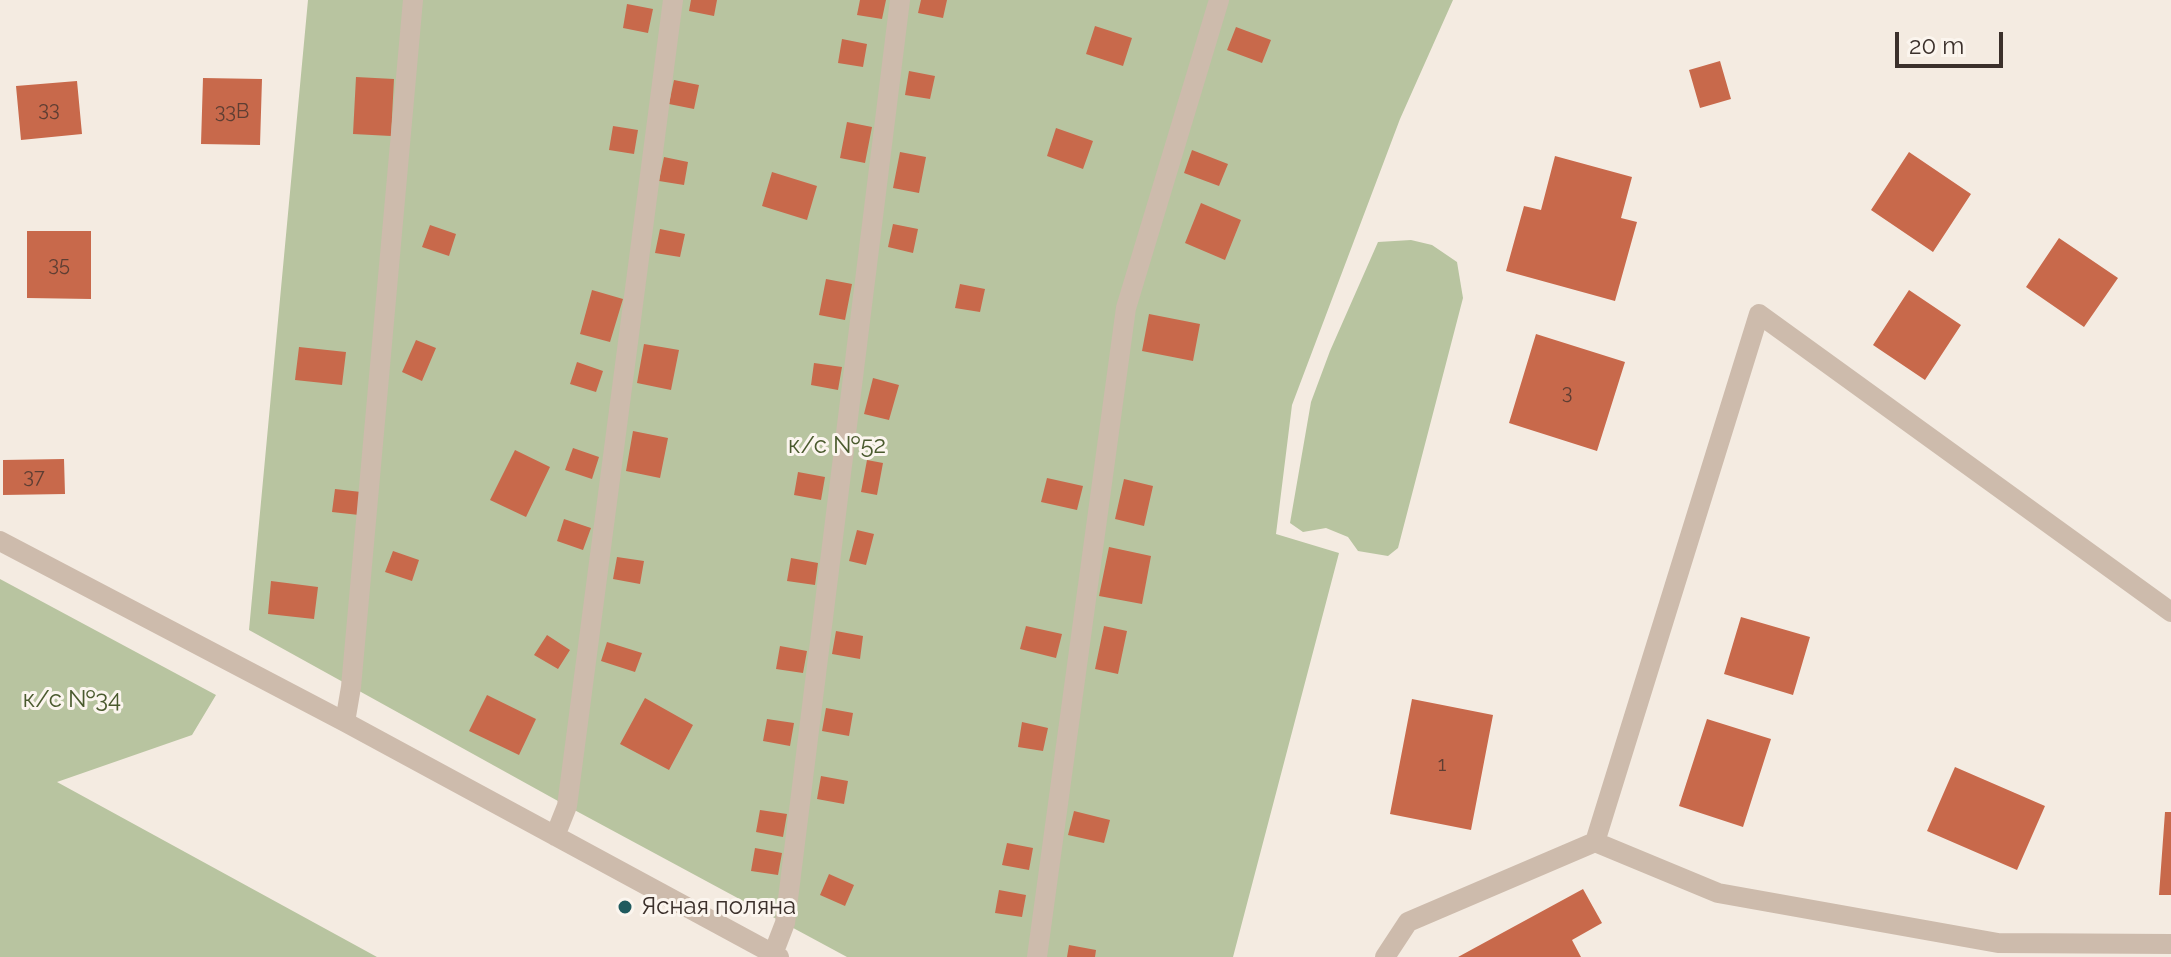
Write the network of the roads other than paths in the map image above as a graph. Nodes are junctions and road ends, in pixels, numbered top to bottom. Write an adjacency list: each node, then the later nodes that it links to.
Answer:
1 (413, 0): 7 (street)
2 (673, 0): 8 (street)
3 (900, 0): 11 (street)
4 (1219, 0): 12 (street)
5 (0, 541): 7 (street)
6 (2171, 612): 9 (street)
7 (345, 722): 8 (street)
8 (555, 836): 11 (street)
9 (1595, 842): 10 (street); 13 (street)
10 (2171, 944)
11 (776, 955)
12 (1037, 957)
13 (1385, 957)

